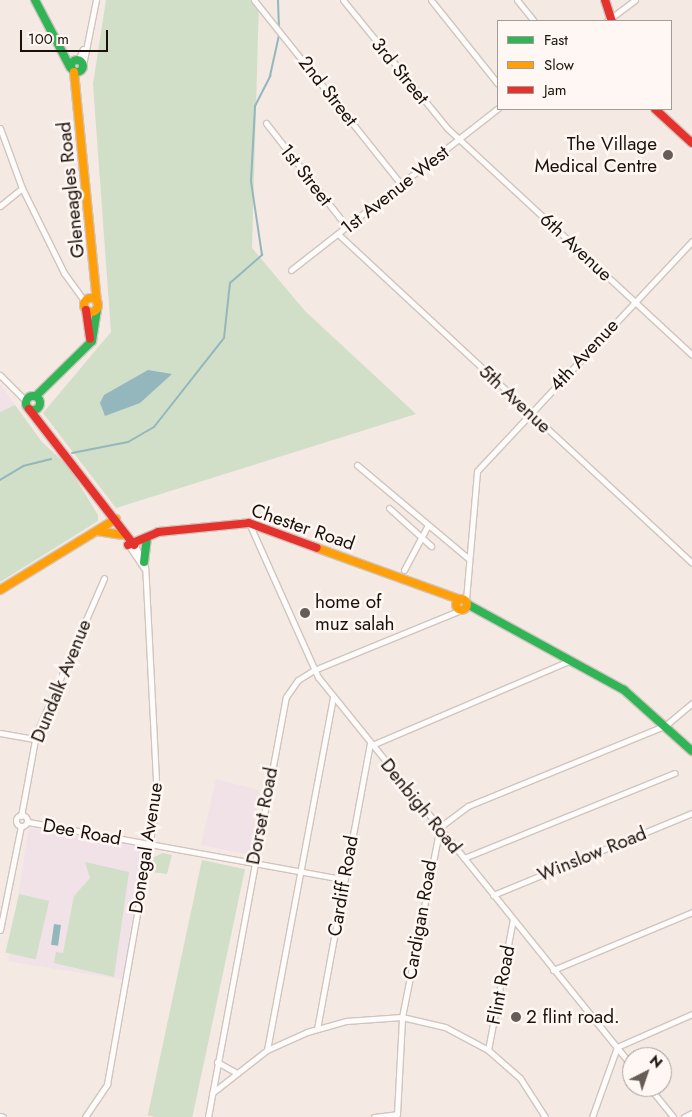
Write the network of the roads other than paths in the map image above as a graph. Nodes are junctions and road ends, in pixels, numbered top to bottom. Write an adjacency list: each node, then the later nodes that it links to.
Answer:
1 (36, 0): 11 (street)
2 (96, 0): 11 (street)
3 (254, 0): 19 (street, 2nd Street)
4 (431, 0): 12 (street)
5 (517, 0): 9 (street)
6 (605, 0): 10 (street)
7 (635, 0): 10 (street)
8 (345, 1): 17 (street, 3rd Street)
9 (533, 20)
10 (610, 20)
11 (77, 66): 26 (street, Gleneagles Road)
12 (497, 83)
13 (497, 109): 17 (street, 1st Avenue West)
14 (656, 110): 18 (street)
15 (266, 123): 22 (street, 1st Street)
16 (0, 128): 20 (street)
17 (459, 139): 19 (street, 1st Avenue West); 27 (street, 6th Avenue)
18 (692, 143)
19 (401, 184): 22 (street, 1st Avenue West)
20 (22, 188): 21 (street); 28 (street)
21 (0, 206)
22 (347, 227): 23 (street, 1st Avenue West)
23 (338, 234): 25 (street, 1st Avenue West); 36 (street, 5th Avenue)
24 (692, 241): 27 (street, 4th Avenue)
25 (290, 270)
26 (96, 286): 28 (street); 29 (street, Gleneagles Road)
27 (634, 302): 31 (street, 6th Avenue); 36 (street, 4th Avenue)
28 (86, 303): 29 (street); 29 (street); 30 (street)
29 (97, 305): 30 (street, Gleneagles Road)
30 (90, 343): 33 (street)
31 (692, 355)
32 (0, 375): 34 (street)
33 (36, 396): 34 (street); 35 (street)
34 (27, 405): 35 (street); 37 (street)
35 (39, 406): 37 (street)
36 (530, 413): 50 (street, 4th Avenue); 51 (street, 5th Avenue)
37 (37, 421): 40 (street)
38 (358, 465): 42 (street)
39 (390, 508): 46 (street)
40 (114, 520): 43 (street); 44 (street); 45 (street)
41 (248, 523): 47 (street, Chester Road); 56 (street, Chester Road); 58 (street, Denbigh Road)
42 (428, 525): 46 (street); 50 (street)
43 (122, 526): 47 (street); 48 (street)
44 (95, 532): 45 (street); 55 (street)
45 (122, 535): 48 (street)
46 (419, 536): 49 (street); 53 (street)
47 (144, 538): 48 (street, Chester Road); 52 (street)
48 (132, 546): 52 (street)
49 (431, 546)
50 (469, 560): 56 (street)
51 (692, 563)
52 (145, 566): 72 (street, Donegal Avenue)
53 (404, 570)
54 (104, 578): 63 (street, Dundalk Avenue)
55 (0, 590)
56 (462, 604): 57 (street, Chester Road); 58 (street, Dorset Road)
57 (569, 661): 61 (street, Chester Road); 64 (street)
58 (314, 670): 59 (street, Denbigh Road); 74 (street, Dorset Road)
59 (333, 696): 64 (street, Denbigh Road); 75 (street)
60 (692, 703): 61 (street)
61 (666, 725): 65 (street, Chester Road); 71 (street)
62 (0, 733): 63 (street)
63 (35, 739): 68 (street, Dundalk Avenue)
64 (371, 744): 71 (street, Denbigh Road); 76 (street, Cardiff Road)
65 (692, 751)
66 (674, 774): 73 (street)
67 (692, 813): 77 (street, Winslow Road)
68 (21, 816): 69 (street); 70 (street, Dundalk Avenue)
69 (28, 822): 70 (street); 72 (street, Dee Road)
70 (22, 826): 80 (street)
71 (440, 827): 73 (street, Denbigh Road); 83 (street, Cardigan Road)
72 (149, 844): 74 (street, Dee Road); 95 (street, Donegal Avenue)
73 (464, 858): 77 (street, Denbigh Road)
74 (254, 862): 75 (street, Dee Road); 89 (street, Dorset Road)
75 (298, 871): 76 (street, Dee Road); 86 (street)
76 (343, 879): 84 (street, Cardiff Road)
77 (493, 895): 79 (street, Denbigh Road)
78 (692, 912): 81 (street)
79 (513, 920): 81 (street, Denbigh Road); 87 (street, Flint Road)
80 (0, 926)
81 (554, 970): 85 (street, Denbigh Road)
82 (692, 1014): 85 (street)
83 (402, 1017): 84 (street); 87 (street); 93 (street, Cardigan Road)
84 (317, 1029): 86 (street)
85 (617, 1047): 88 (street, Denbigh Road); 100 (street)
86 (267, 1050): 90 (street)
87 (488, 1050): 99 (street)
88 (622, 1053)
89 (217, 1062): 90 (street); 91 (street, Dorset Road)
90 (236, 1073): 91 (street)
91 (212, 1093): 96 (street, Dorset Road)
92 (656, 1097): 101 (street)
93 (397, 1114): 97 (street); 98 (street)
94 (692, 1114): 102 (street)
95 (85, 1117)
96 (208, 1117)
97 (374, 1117)
98 (402, 1117)
99 (545, 1117)
100 (592, 1117)
101 (672, 1117)
102 (684, 1117)

